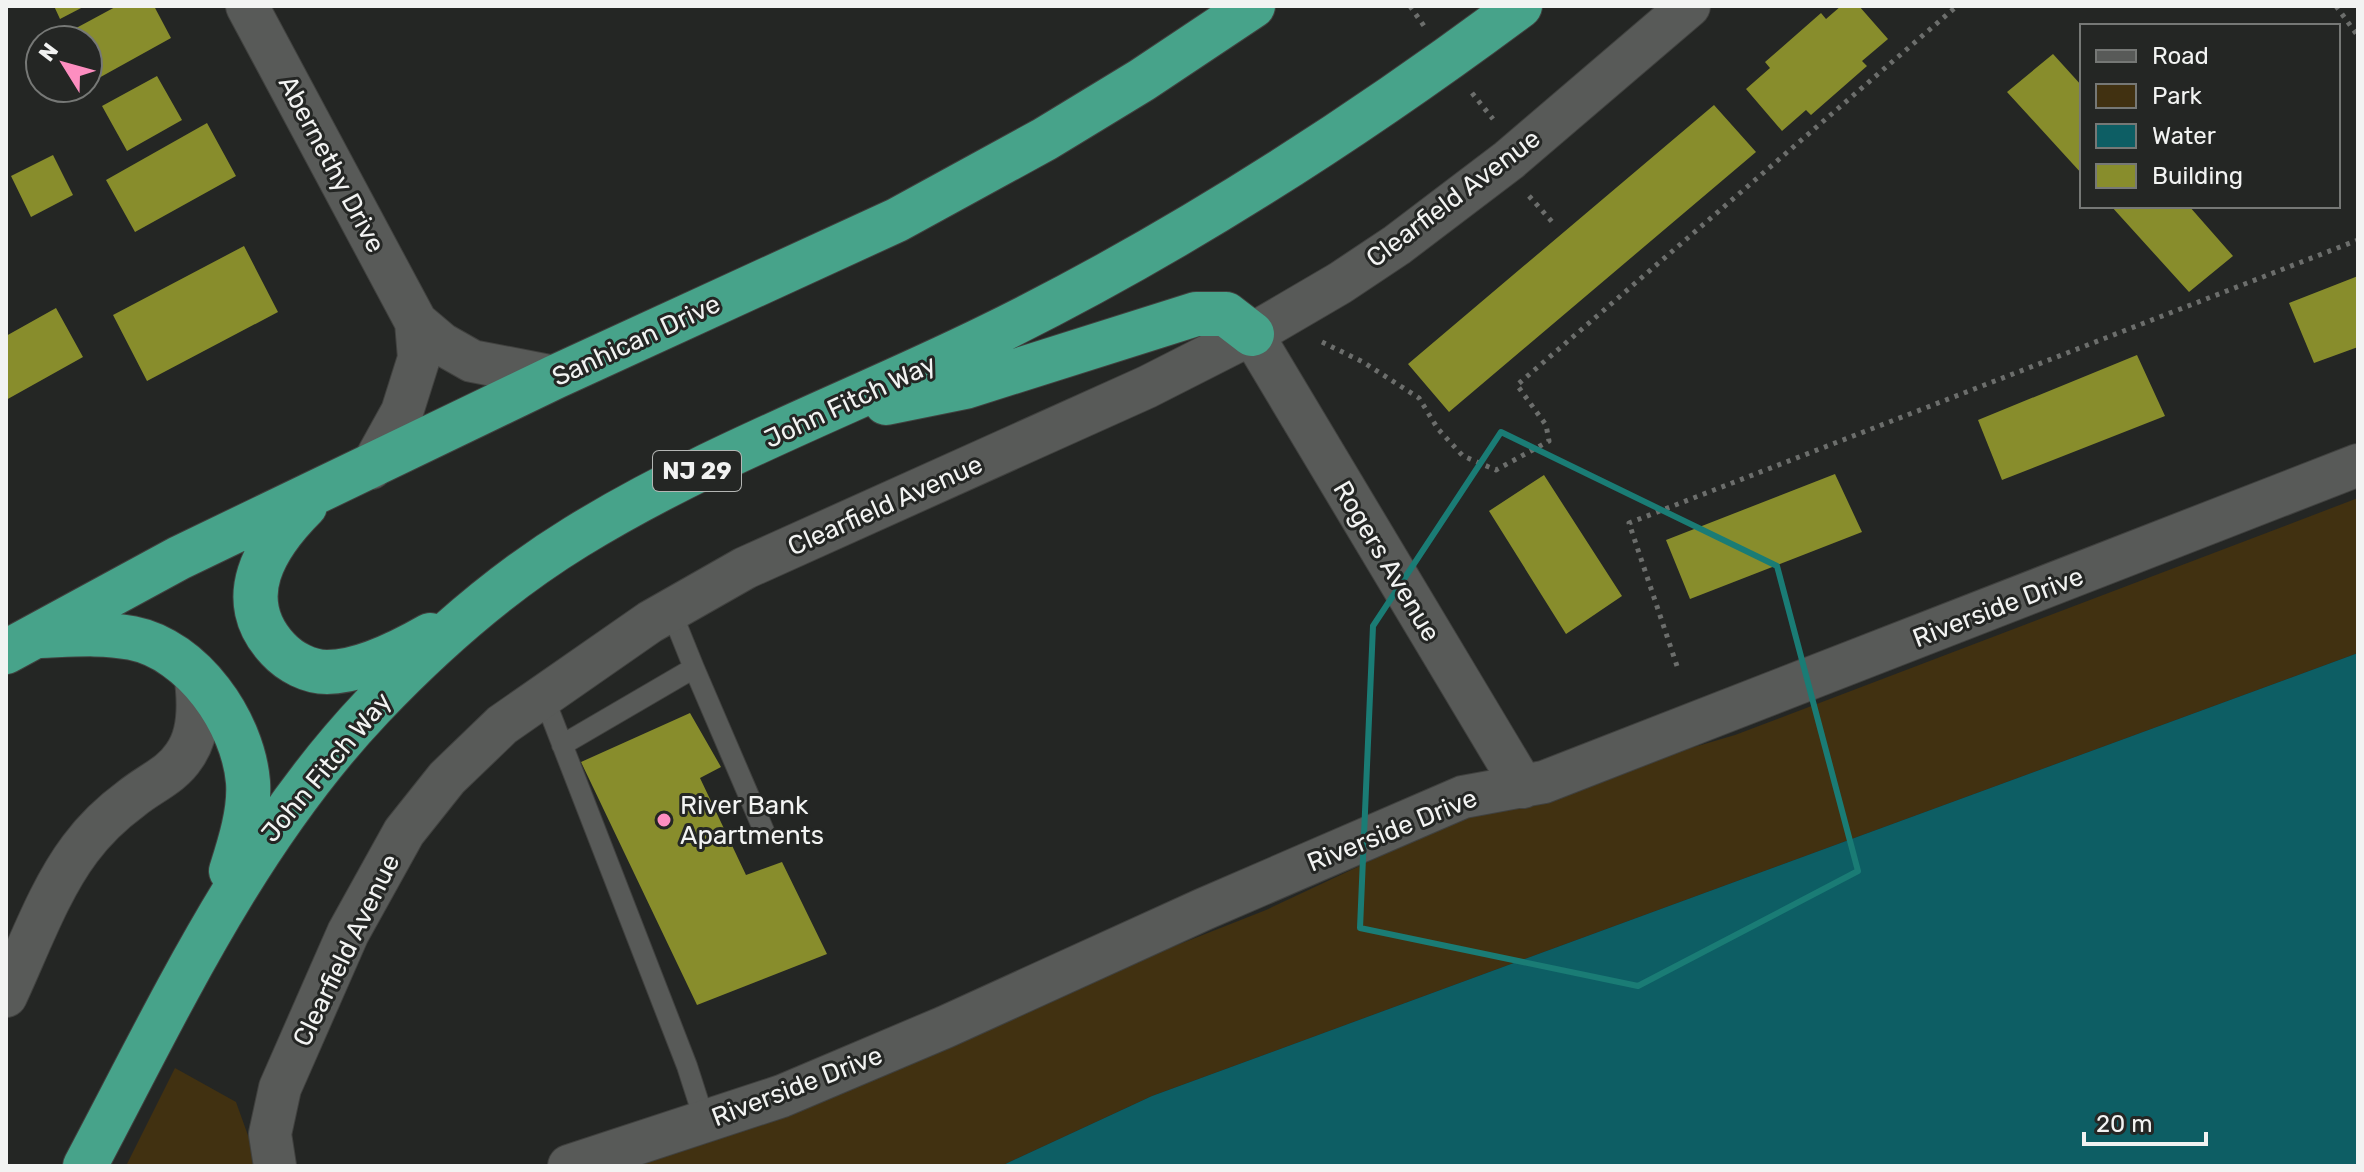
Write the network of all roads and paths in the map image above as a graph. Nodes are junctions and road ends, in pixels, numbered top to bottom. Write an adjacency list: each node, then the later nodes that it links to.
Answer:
1 (247, 6): 11 (street, Abernethy Drive)
2 (1520, 6): 15 (highway, John Fitch Way / NJ 29)
3 (1689, 6): 12 (street, Clearfield Avenue)
4 (1957, 6): 13 (path)
5 (2336, 6): 7 (path)
6 (1251, 7): 14 (highway, Sanhican Drive)
7 (2358, 36)
8 (1521, 188): 9 (path)
9 (1555, 225)
10 (2358, 240): 22 (path)
11 (416, 322): 14 (street, Abernethy Drive); 17 (street, Abernethy Drive)
12 (1252, 334): 15 (highway); 20 (street, Clearfield Avenue); 27 (street, Rogers Avenue)
13 (1314, 338)
14 (555, 377): 17 (highway, Sanhican Drive)
15 (817, 417): 19 (highway, John Fitch Way / NJ 29)
16 (2358, 465): 27 (street, Riverside Drive)
17 (371, 468): 18 (highway, Sanhican Drive)
18 (318, 492): 19 (highway); 21 (highway, Sanhican Drive)
19 (480, 607): 29 (highway, John Fitch Way / NJ 29)
20 (671, 611): 23 (lane); 25 (street, Clearfield Avenue)
21 (15, 643): 24 (highway)
22 (1677, 666)
23 (694, 668): 26 (lane); 28 (lane)
24 (195, 673): 29 (highway); 30 (street)
25 (543, 695): 26 (lane); 33 (street, Clearfield Avenue)
26 (562, 745): 31 (lane)
27 (1523, 787): 31 (street, Riverside Drive)
28 (764, 831)
29 (216, 919): 32 (highway, John Fitch Way / NJ 29)
30 (6, 996)
31 (705, 1122): 34 (street, Riverside Drive)
32 (85, 1166)
33 (275, 1166)
34 (569, 1166)

